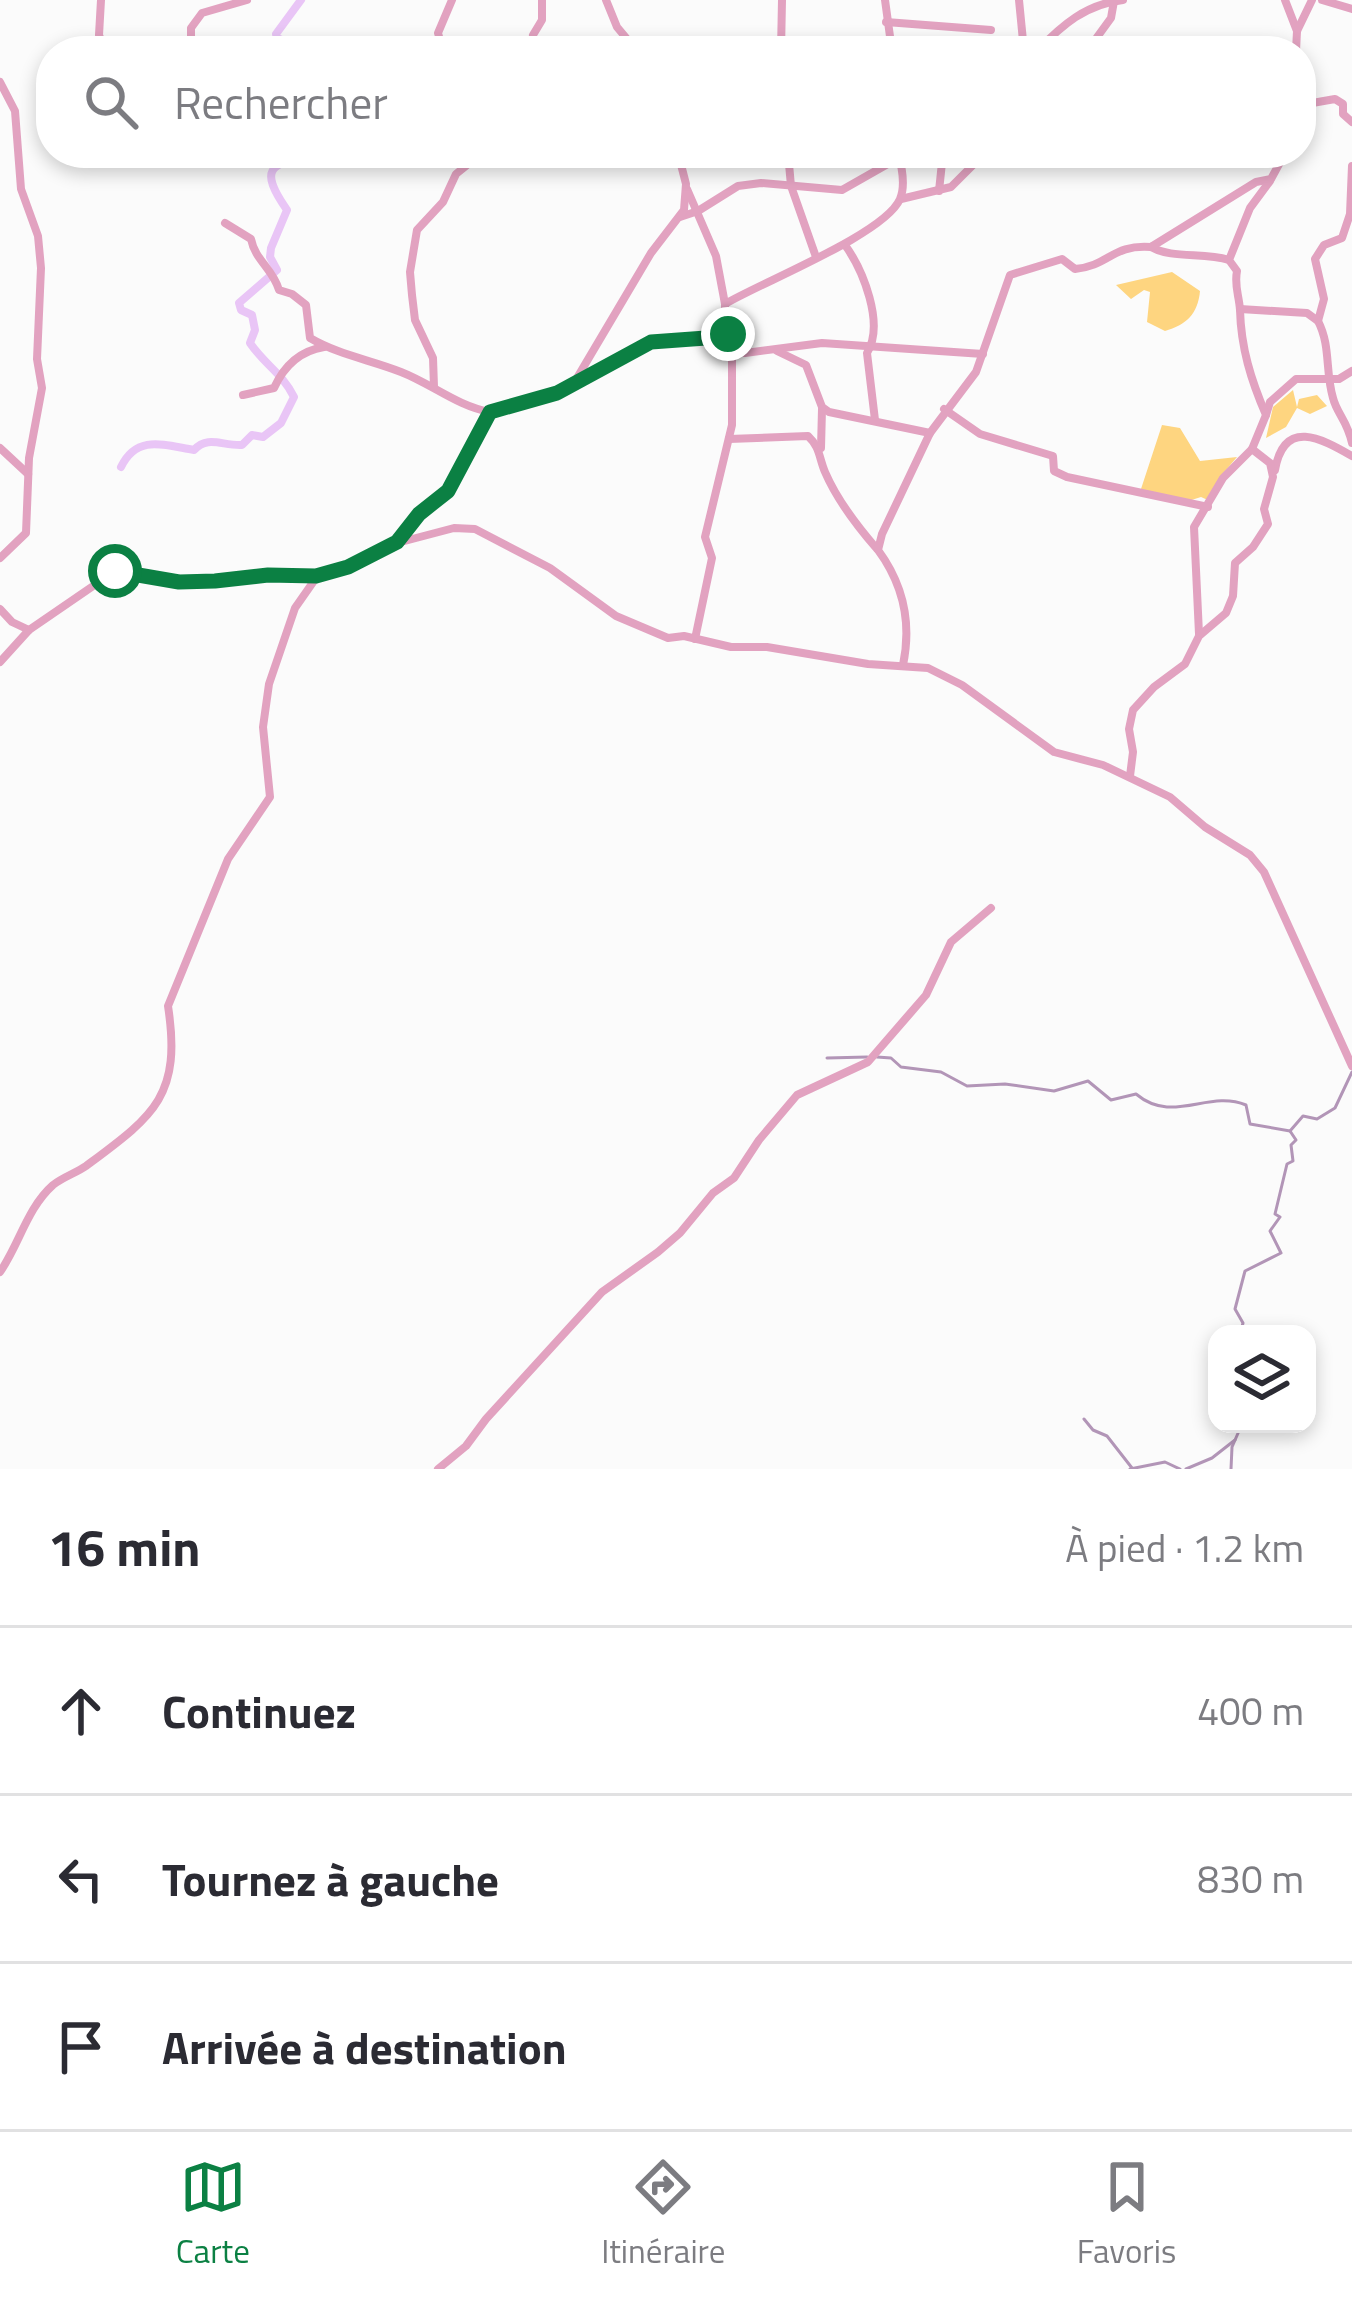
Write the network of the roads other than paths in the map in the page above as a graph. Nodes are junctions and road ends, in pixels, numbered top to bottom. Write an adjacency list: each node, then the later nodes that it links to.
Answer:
1 (101, 0): 19 (street)
2 (247, 0): 20 (street)
3 (452, 0): 21 (street)
4 (542, 0): 18 (street)
5 (607, 0): 22 (street)
6 (782, 0): 23 (street)
7 (885, 0): 15 (street)
8 (1019, 0): 25 (street)
9 (1117, 0): 13 (street); 27 (street)
10 (1286, 0): 17 (street)
11 (1312, 0): 17 (street)
12 (1322, 0): 14 (street)
13 (1086, 5): 26 (street)
14 (1352, 9)
15 (886, 22): 16 (street); 24 (street)
16 (991, 30)
17 (1297, 31): 28 (street)
18 (533, 35)
19 (99, 36)
20 (191, 36)
21 (439, 36)
22 (626, 36)
23 (781, 36)
24 (889, 36)
25 (1023, 36)
26 (1052, 36)
27 (1098, 36)
28 (1297, 36)
29 (0, 82): 79 (street)
30 (1316, 101): 31 (street)
31 (1352, 122)
32 (1352, 166): 55 (street)
33 (459, 168): 65 (street)
34 (681, 168): 43 (street)
35 (789, 168): 42 (street)
36 (878, 168): 42 (street)
37 (899, 168): 45 (street)
38 (942, 168): 44 (street)
39 (970, 168): 44 (street)
40 (1277, 168): 41 (street)
41 (1271, 179): 50 (street); 52 (street)
42 (791, 186): 46 (street); 51 (street)
43 (686, 188): 46 (street); 47 (street)
44 (939, 191): 45 (street)
45 (900, 200): 49 (street)
46 (698, 212): 47 (street); 53 (street)
47 (680, 217): 64 (street)
48 (225, 223): 59 (street)
49 (845, 245): 51 (street); 57 (street)
50 (1150, 247): 52 (street); 61 (street)
51 (816, 257): 53 (street)
52 (1228, 260): 54 (street)
53 (725, 304): 56 (street)
54 (1240, 309): 55 (street); 70 (street)
55 (1318, 321): 63 (street)
56 (725, 326): 58 (street); 64 (street)
57 (873, 344): 60 (street); 61 (street); 71 (street)
58 (732, 345): 60 (street); 73 (street)
59 (325, 347): 65 (street); 66 (street)
60 (774, 350): 67 (street)
61 (983, 354): 68 (street)
62 (1352, 371): 63 (street)
63 (1332, 380): 70 (street); 74 (street)
64 (574, 383): 69 (street)
65 (434, 387): 69 (street)
66 (243, 395)
67 (822, 407): 71 (street); 77 (street)
68 (944, 409): 72 (street); 81 (street)
69 (490, 412): 82 (street)
70 (1266, 415): 76 (street)
71 (875, 420): 72 (street)
72 (930, 433): 83 (street)
73 (729, 439): 77 (street); 89 (street)
74 (1352, 443)
75 (0, 448): 79 (street)
76 (1252, 449): 80 (street); 81 (street)
77 (819, 452): 83 (street)
78 (1352, 457): 80 (street)
79 (28, 474): 84 (street)
80 (1273, 477): 88 (street)
81 (1208, 508): 88 (street)
82 (397, 542): 85 (street); 89 (street)
83 (878, 550): 91 (street)
84 (0, 558)
85 (316, 576): 87 (street); 95 (street)
86 (0, 609): 87 (street)
87 (29, 630): 90 (street)
88 (1199, 636): 92 (street)
89 (695, 639): 91 (street)
90 (0, 662)
91 (903, 664): 92 (street)
92 (1130, 776): 94 (street)
93 (991, 908): 96 (street)
94 (1352, 1066)
95 (0, 1272)
96 (438, 1469)

